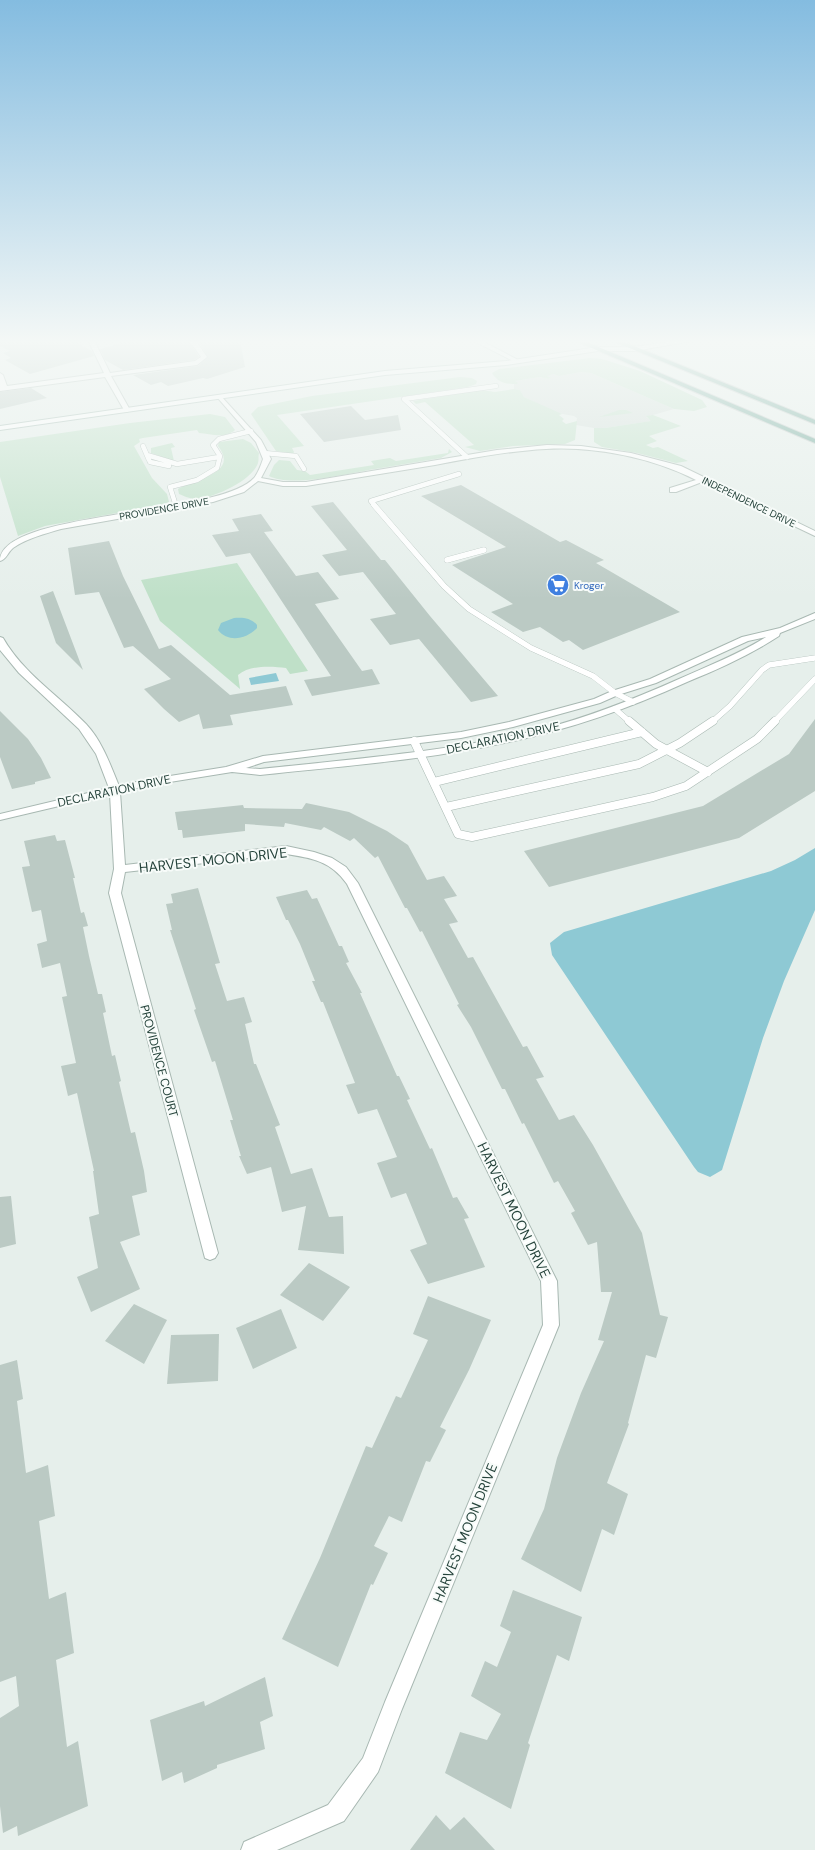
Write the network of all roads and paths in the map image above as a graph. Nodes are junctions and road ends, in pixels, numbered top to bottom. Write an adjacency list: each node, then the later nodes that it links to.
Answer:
1 (12, 426): 5 (street)
2 (246, 426): 6 (street)
3 (433, 426): 10 (lane)
4 (780, 426): 7 (main road)
5 (0, 428)
6 (251, 432): 9 (street); 11 (lane)
7 (815, 441)
8 (143, 446): 12 (lane)
9 (264, 453): 13 (lane); 15 (street, PROVIDENCE DRIVE)
10 (466, 457): 15 (street, INDEPENDENCE DRIVE); 16 (street, INDEPENDENCE DRIVE)
11 (219, 460): 12 (lane); 12 (lane); 18 (lane)
12 (150, 461)
13 (304, 469)
14 (459, 474): 25 (lane)
15 (257, 478): 18 (street, PROVIDENCE DRIVE)
16 (702, 480): 17 (street); 19 (street, INDEPENDENCE DRIVE)
17 (673, 490)
18 (176, 507): 21 (street, PROVIDENCE DRIVE)
19 (815, 534)
20 (484, 550): 22 (lane)
21 (0, 559)
22 (447, 560)
23 (815, 616): 24 (street, DECLARATION DRIVE)
24 (782, 630): 30 (street, DECLARATION DRIVE); 31 (street, DECLARATION DRIVE)
25 (507, 633): 27 (lane); 30 (lane)
26 (0, 640): 40 (street)
27 (508, 642)
28 (815, 658): 35 (lane)
29 (815, 679): 38 (lane)
30 (615, 693): 31 (lane); 34 (street, DECLARATION DRIVE)
31 (632, 702): 32 (street, DECLARATION DRIVE)
32 (615, 709): 33 (lane); 36 (street, DECLARATION DRIVE)
33 (642, 732): 35 (lane); 39 (lane)
34 (414, 741): 36 (lane); 37 (street, DECLARATION DRIVE)
35 (667, 750): 38 (lane); 41 (lane)
36 (421, 754): 37 (street, DECLARATION DRIVE); 39 (lane)
37 (228, 770): 40 (street, DECLARATION DRIVE)
38 (708, 772): 41 (lane)
39 (434, 782): 41 (lane)
40 (115, 790): 42 (street, DECLARATION DRIVE); 43 (street)
41 (446, 807)
42 (0, 817)
43 (120, 869): 44 (street, PROVIDENCE COURT); 45 (street, HARVEST MOON DRIVE)
44 (210, 1253)
45 (252, 1850)

